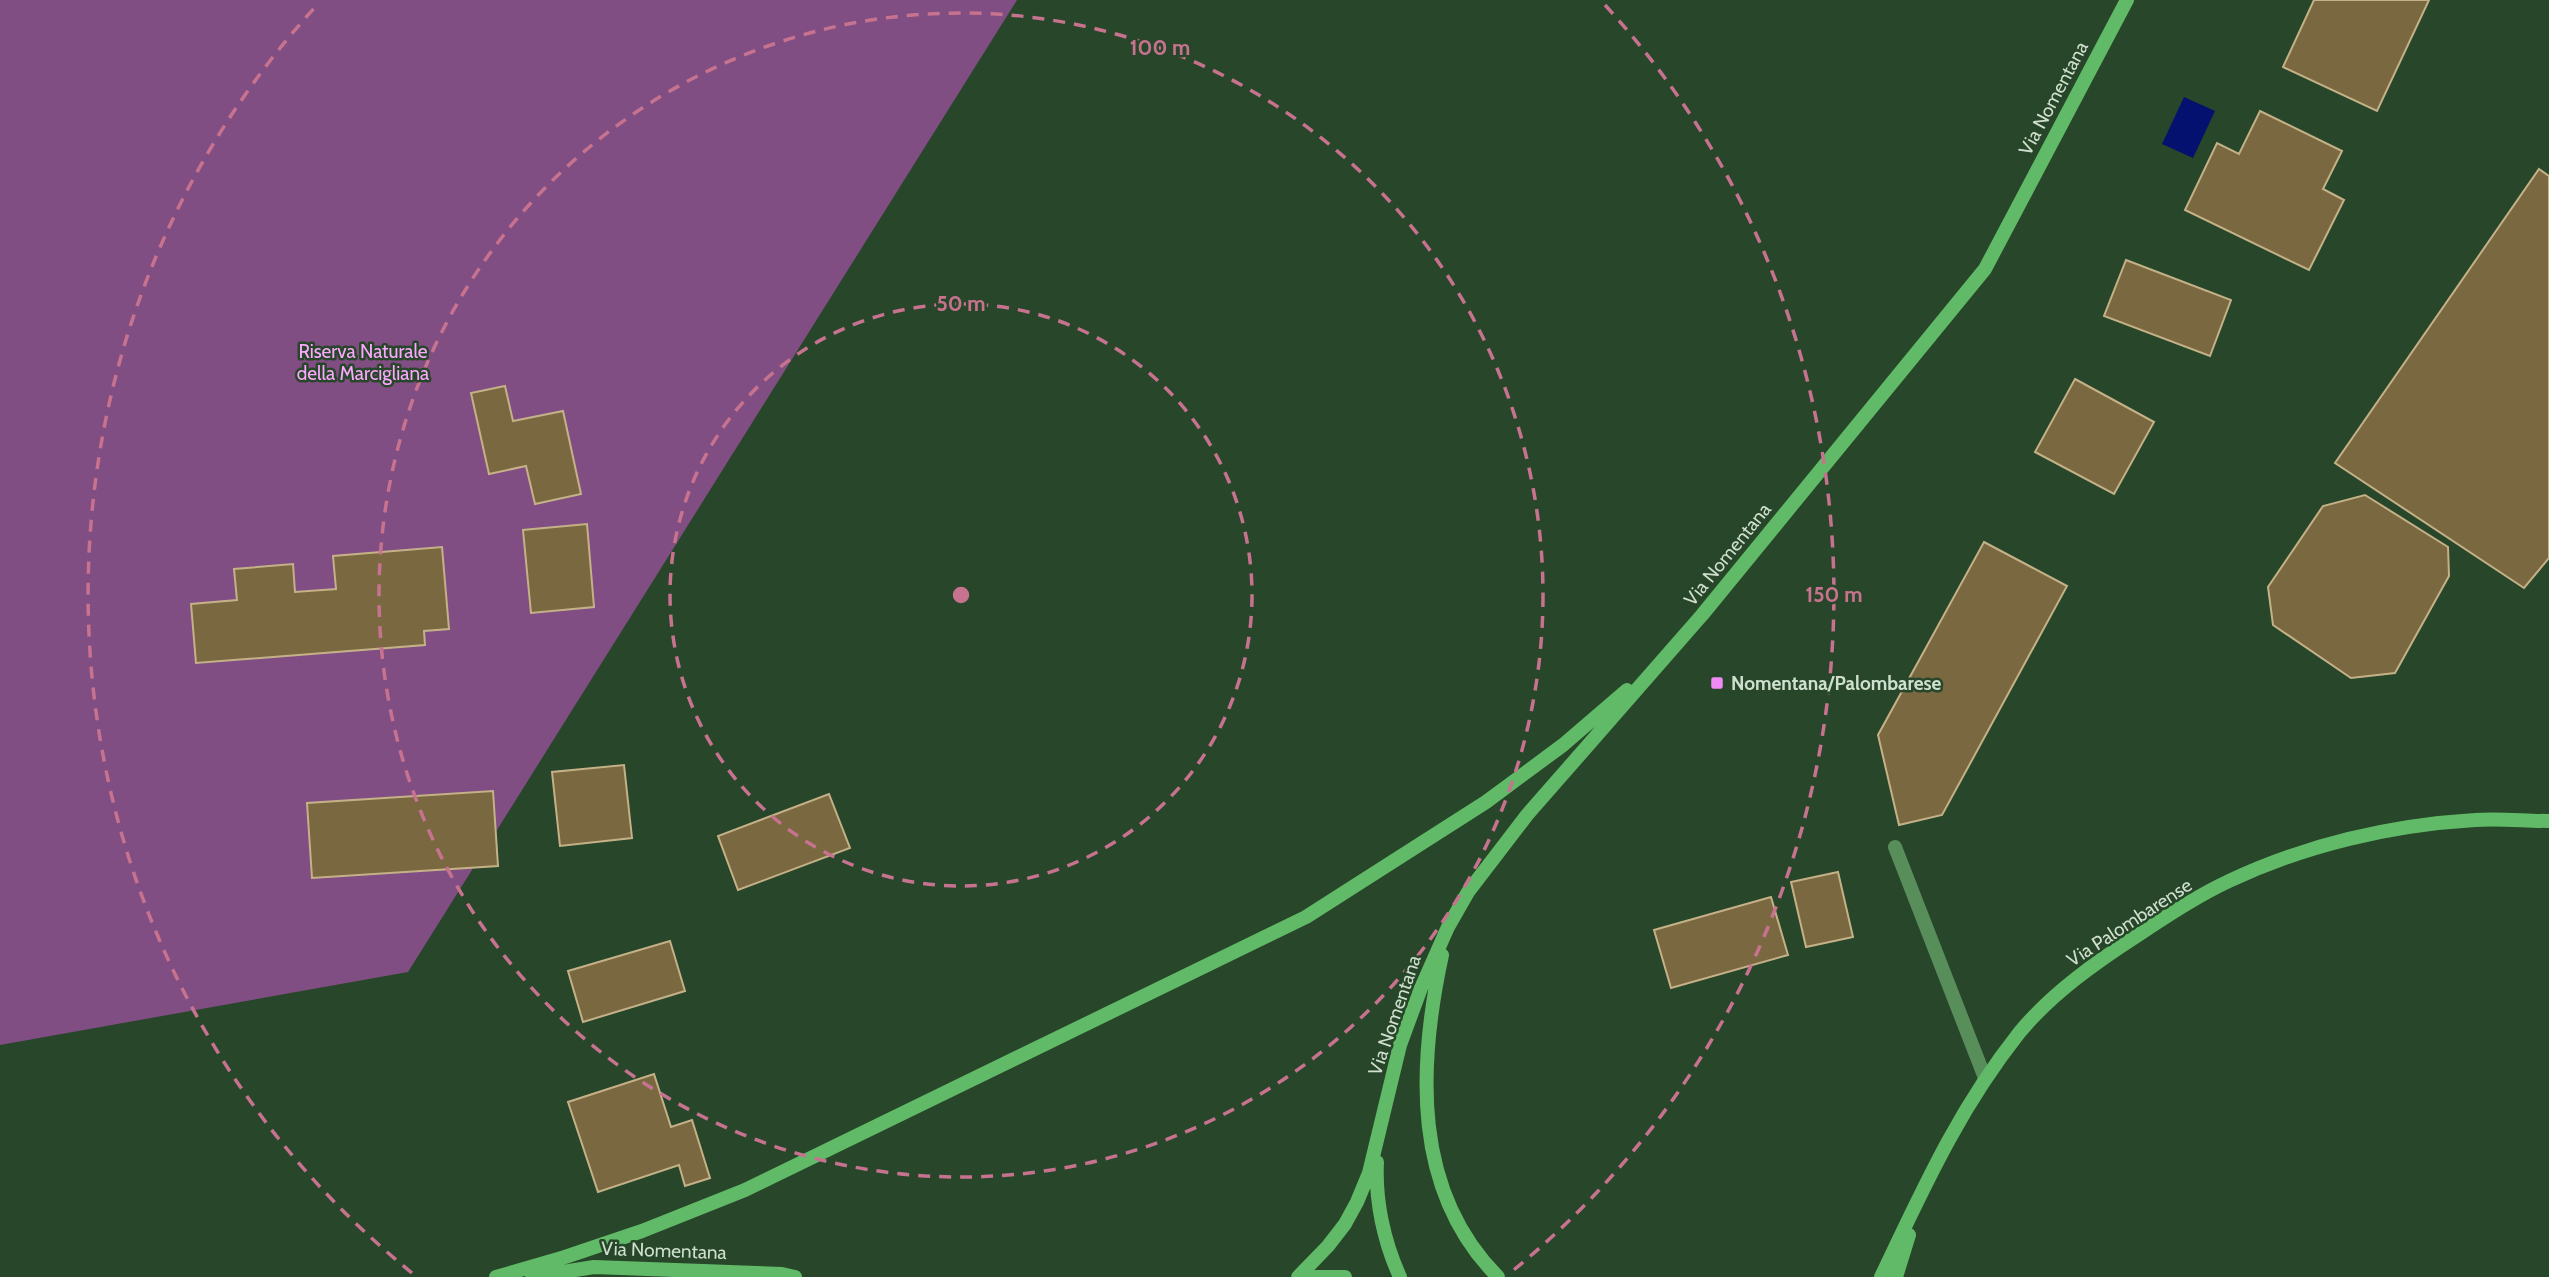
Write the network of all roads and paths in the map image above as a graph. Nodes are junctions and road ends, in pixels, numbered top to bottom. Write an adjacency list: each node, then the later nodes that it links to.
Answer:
1 (2127, 0): 2 (street, Via Nomentana)
2 (1702, 615): 5 (street, Via Nomentana); 9 (street)
3 (2549, 821): 6 (street, Via Palombarense)
4 (1895, 847): 6 (lane)
5 (1448, 927): 7 (street, Via Nomentana); 16 (street)
6 (1985, 1078): 8 (street, Via Palombarense)
7 (1379, 1136): 12 (street, Via Nomentana); 15 (street, Via Nomentana)
8 (1923, 1188): 17 (street); 18 (street, Via Palombarense); 19 (street)
9 (496, 1277)
10 (532, 1277): 11 (street, Via Nomentana)
11 (795, 1277)
12 (1297, 1277)
13 (1307, 1277): 14 (street)
14 (1345, 1277)
15 (1400, 1277)
16 (1498, 1277)
17 (1870, 1277)
18 (1881, 1277)
19 (1896, 1277)

